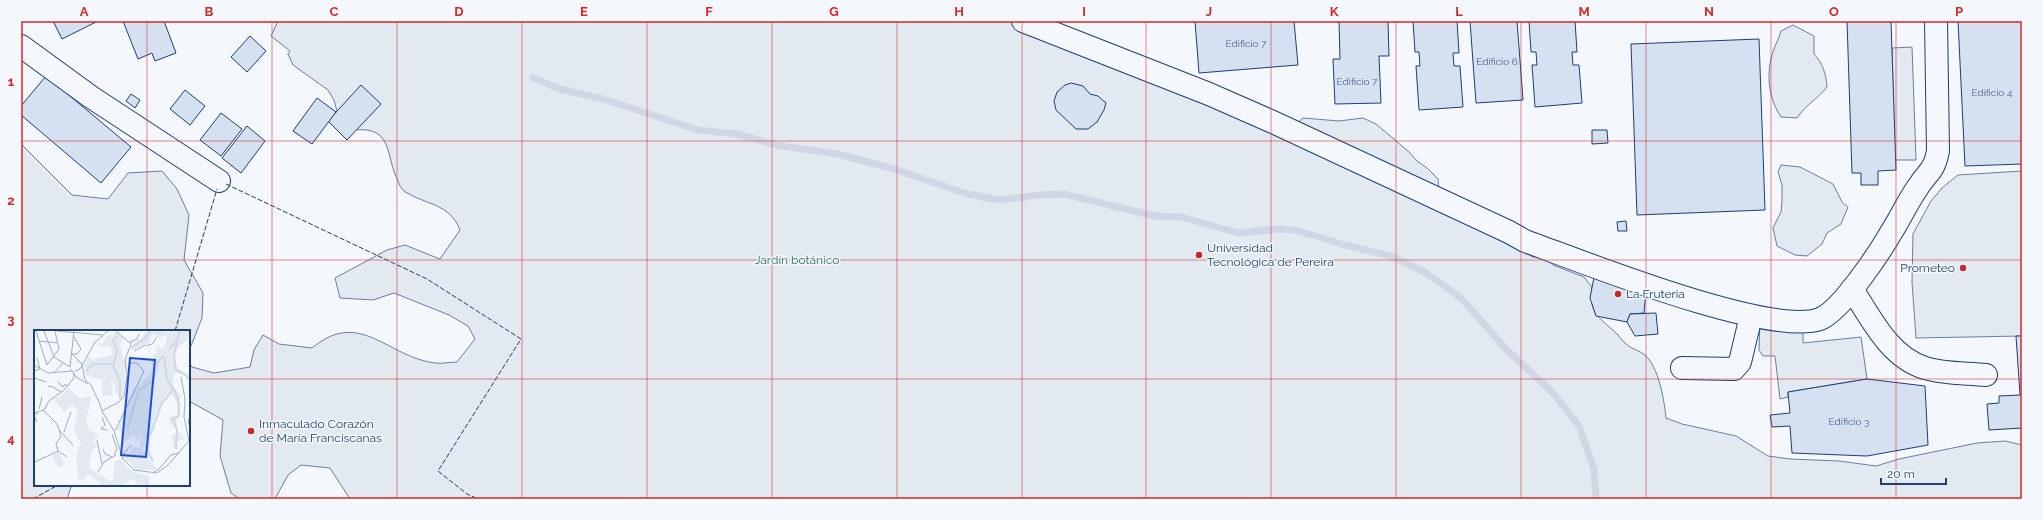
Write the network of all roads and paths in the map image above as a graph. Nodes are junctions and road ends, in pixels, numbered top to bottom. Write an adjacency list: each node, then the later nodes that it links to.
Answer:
1 (1023, 21): 8 (street)
2 (1922, 21): 6 (street)
3 (1936, 21): 6 (street)
4 (21, 46): 5 (street)
5 (219, 181)
6 (1918, 186): 7 (street)
7 (1852, 289): 8 (street); 10 (street)
8 (1751, 316): 9 (street)
9 (1682, 368)
10 (1986, 375)

